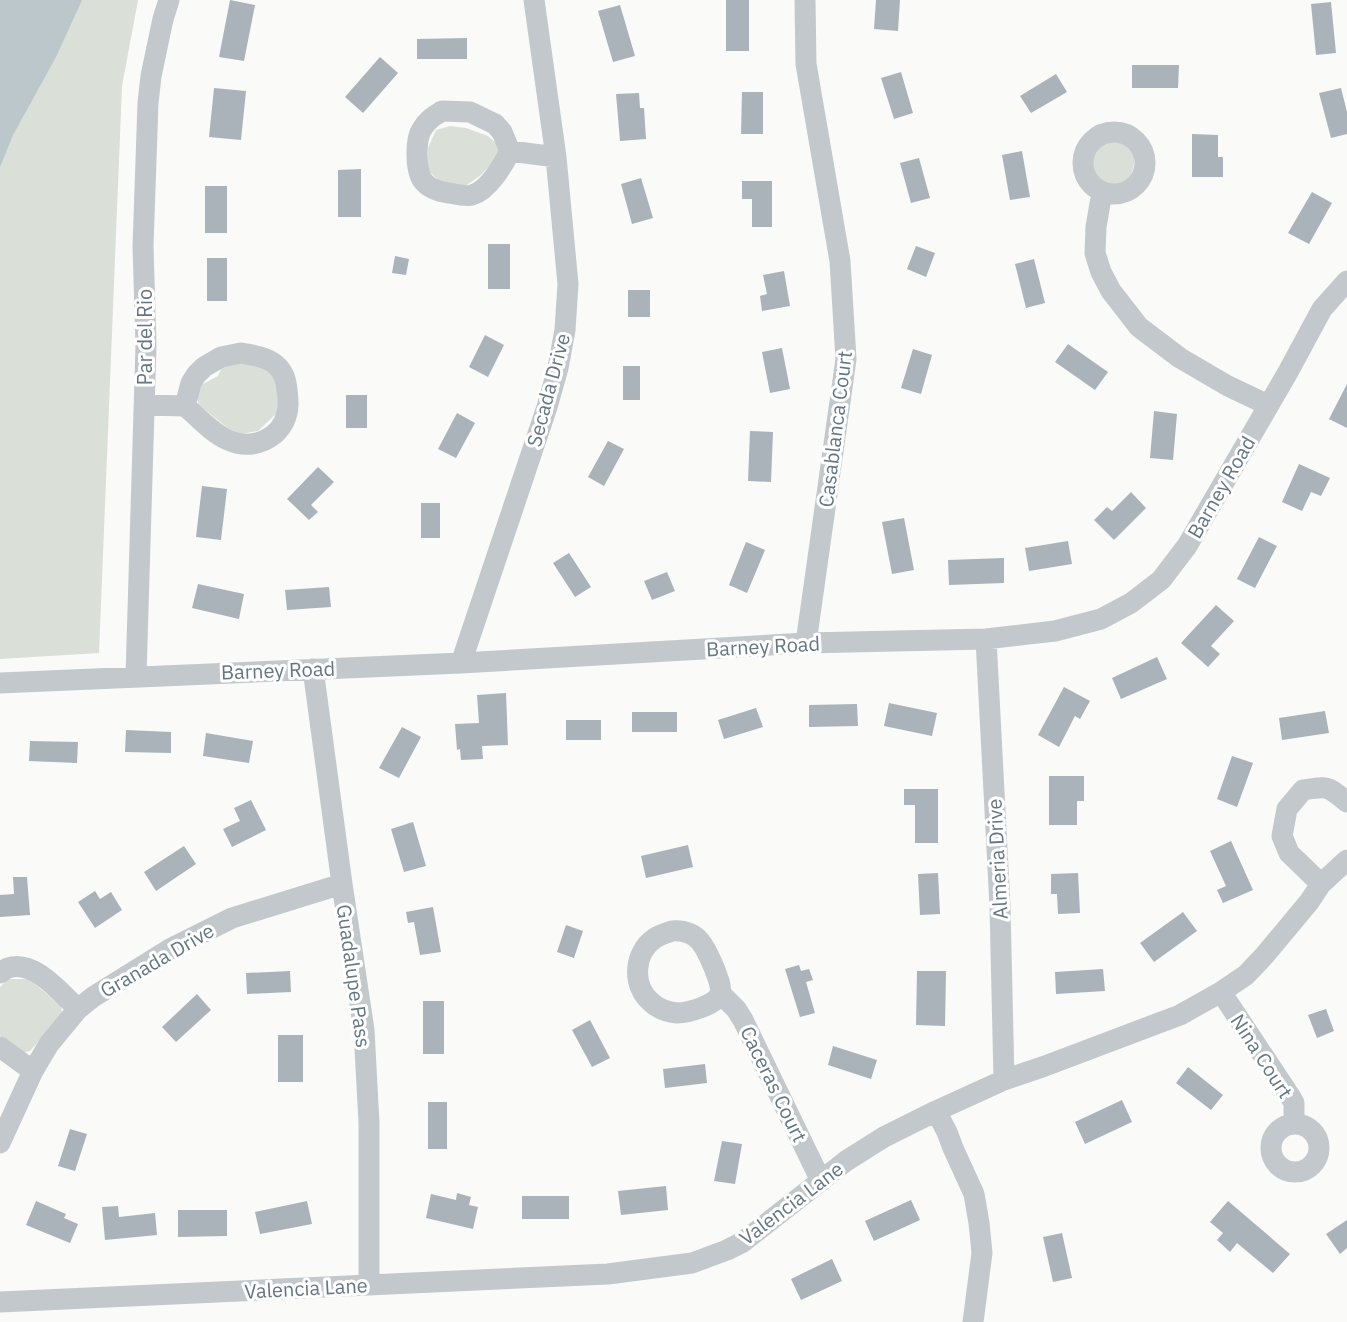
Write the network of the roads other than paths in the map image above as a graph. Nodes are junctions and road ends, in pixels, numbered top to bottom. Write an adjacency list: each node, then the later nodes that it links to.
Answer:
1 (169, 0): 8 (street, Par del Rio)
2 (534, 0): 5 (street, Secada Drive)
3 (805, 0): 12 (street, Casablanca Court)
4 (510, 151): 4 (street); 5 (street)
5 (556, 157): 13 (street, Secada Drive)
6 (1102, 192): 9 (street)
7 (1347, 281): 9 (street, Barney Road)
8 (144, 405): 10 (street); 15 (street, Par del Rio)
9 (1268, 405): 11 (street, Barney Road)
10 (185, 406): 10 (street)
11 (986, 639): 12 (street, Barney Road); 27 (street, Almeria Drive)
12 (806, 643): 13 (street, Barney Road)
13 (461, 663): 14 (street, Barney Road)
14 (313, 669): 15 (street, Barney Road); 19 (street, Guadalupe Pass)
15 (136, 676): 16 (street, Barney Road)
16 (0, 682)
17 (1347, 802): 20 (street)
18 (1347, 860): 20 (street, Valencia Lane)
19 (342, 884): 24 (street, Granada Drive); 32 (street, Guadalupe Pass)
20 (1321, 884): 22 (street, Valencia Lane)
21 (0, 973): 24 (street, Granada Drive)
22 (1221, 992): 27 (street, Valencia Lane); 29 (street, Nina Court)
23 (720, 993): 31 (street, Caceras Court)
24 (78, 1009): 26 (street, Granada Drive)
25 (0, 1047): 26 (street)
26 (33, 1071): 30 (street, Granada Drive)
27 (1004, 1080): 28 (street, Valencia Lane)
28 (936, 1111): 31 (street, Valencia Lane); 34 (street)
29 (1294, 1124)
30 (0, 1143)
31 (821, 1181): 32 (street, Valencia Lane)
32 (369, 1285): 33 (street, Valencia Lane)
33 (0, 1302)
34 (973, 1322)

